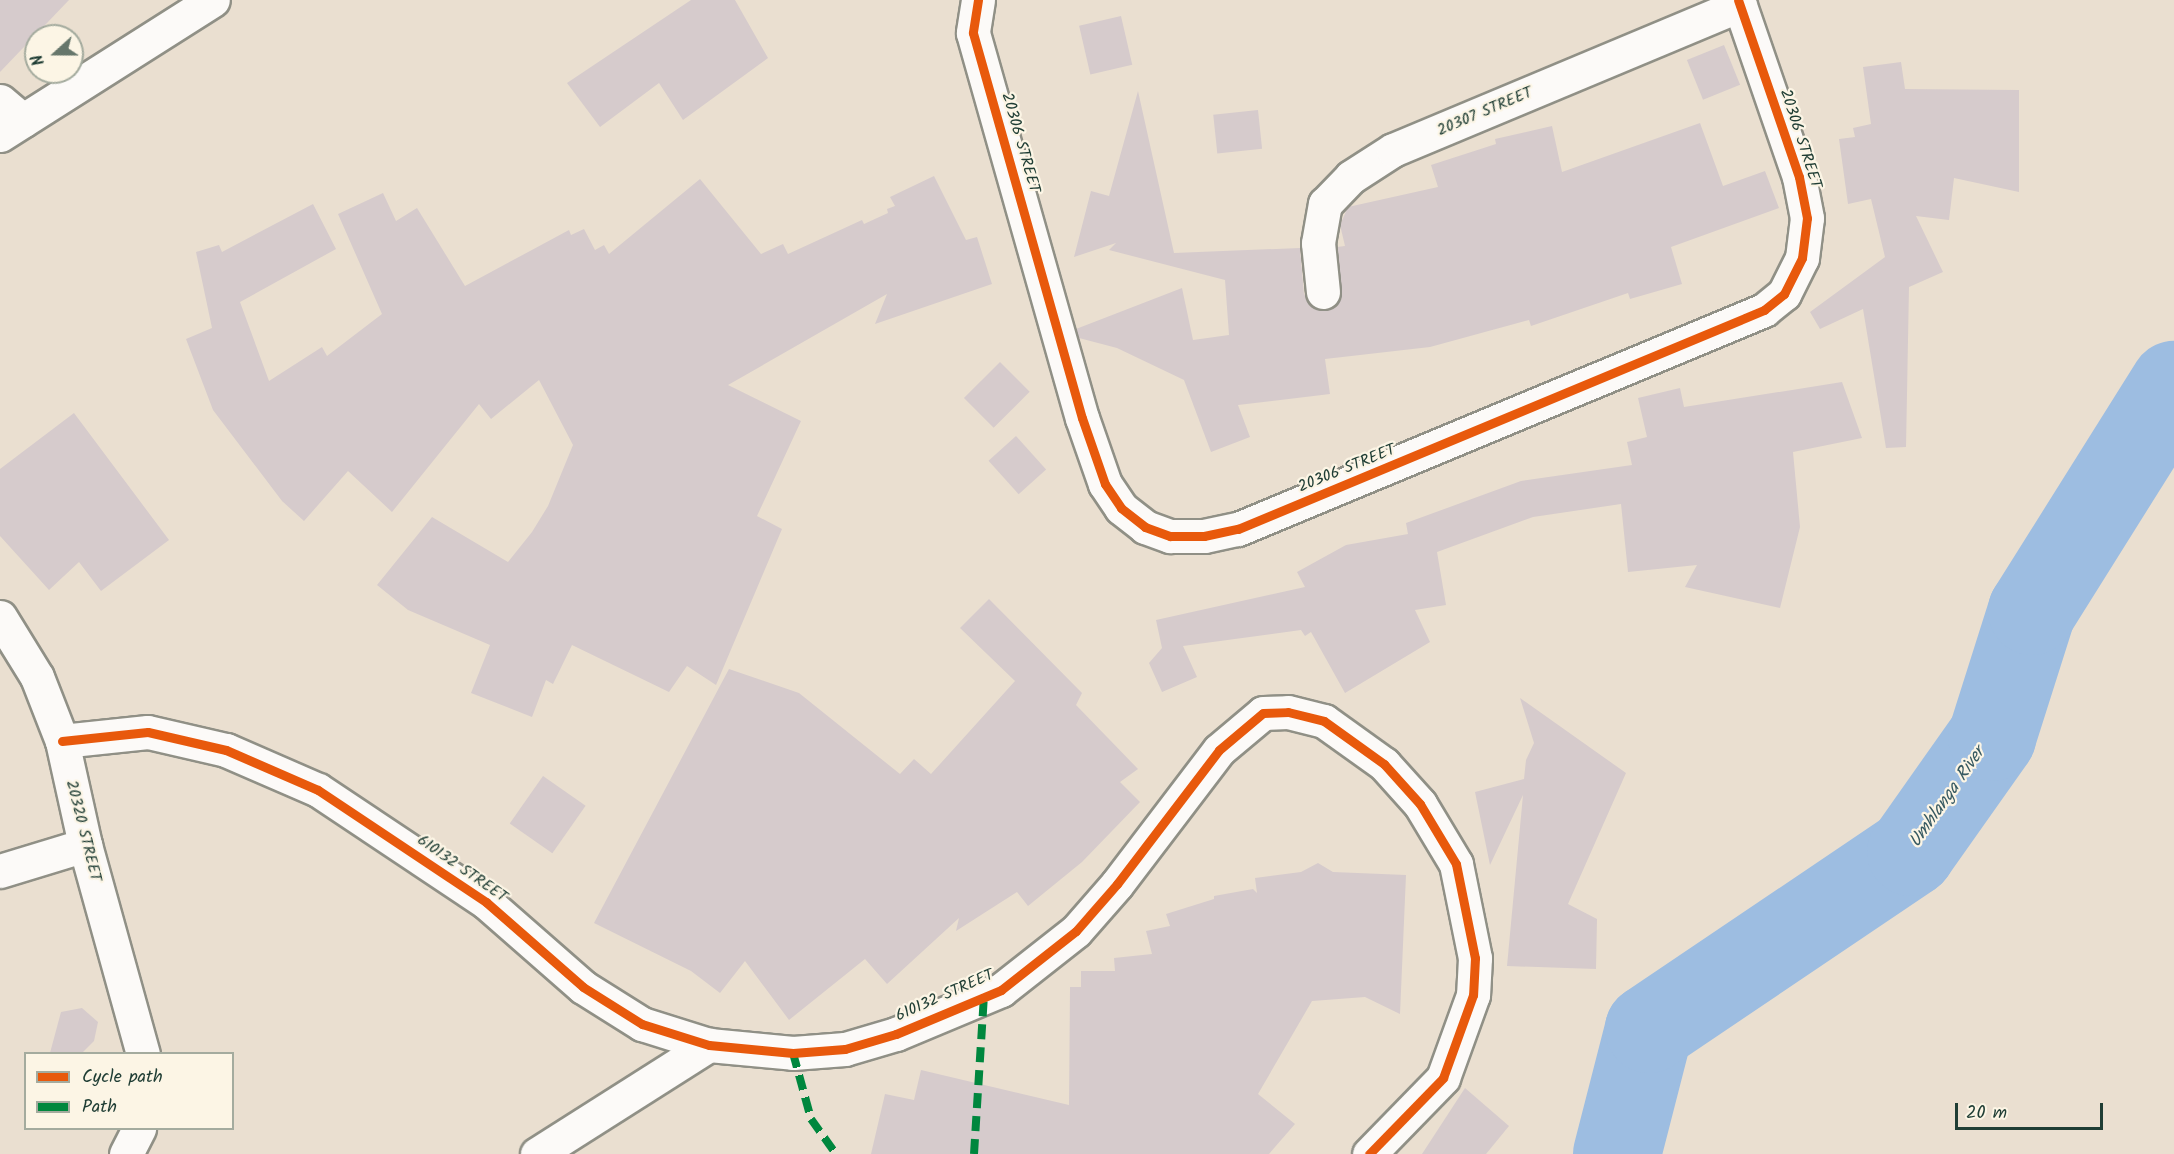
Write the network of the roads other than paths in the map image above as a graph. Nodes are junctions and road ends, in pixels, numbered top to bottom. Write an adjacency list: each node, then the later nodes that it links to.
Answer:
1 (213, 0): 4 (street)
2 (978, 0): 3 (street, 20306 STREET)
3 (1739, 2): 5 (street, 20307 STREET)
4 (8, 119)
5 (1323, 292)
6 (0, 617): 7 (street, 20320 STREET)
7 (62, 741): 8 (street, 20320 STREET); 10 (street, 610132 STREET)
8 (85, 845): 9 (street); 11 (street, 20320 STREET)
9 (0, 871)
10 (709, 1045): 14 (street); 15 (street, 610132 STREET)
11 (143, 1052)
12 (139, 1130): 13 (street)
13 (126, 1154)
14 (537, 1154)
15 (1369, 1154)

